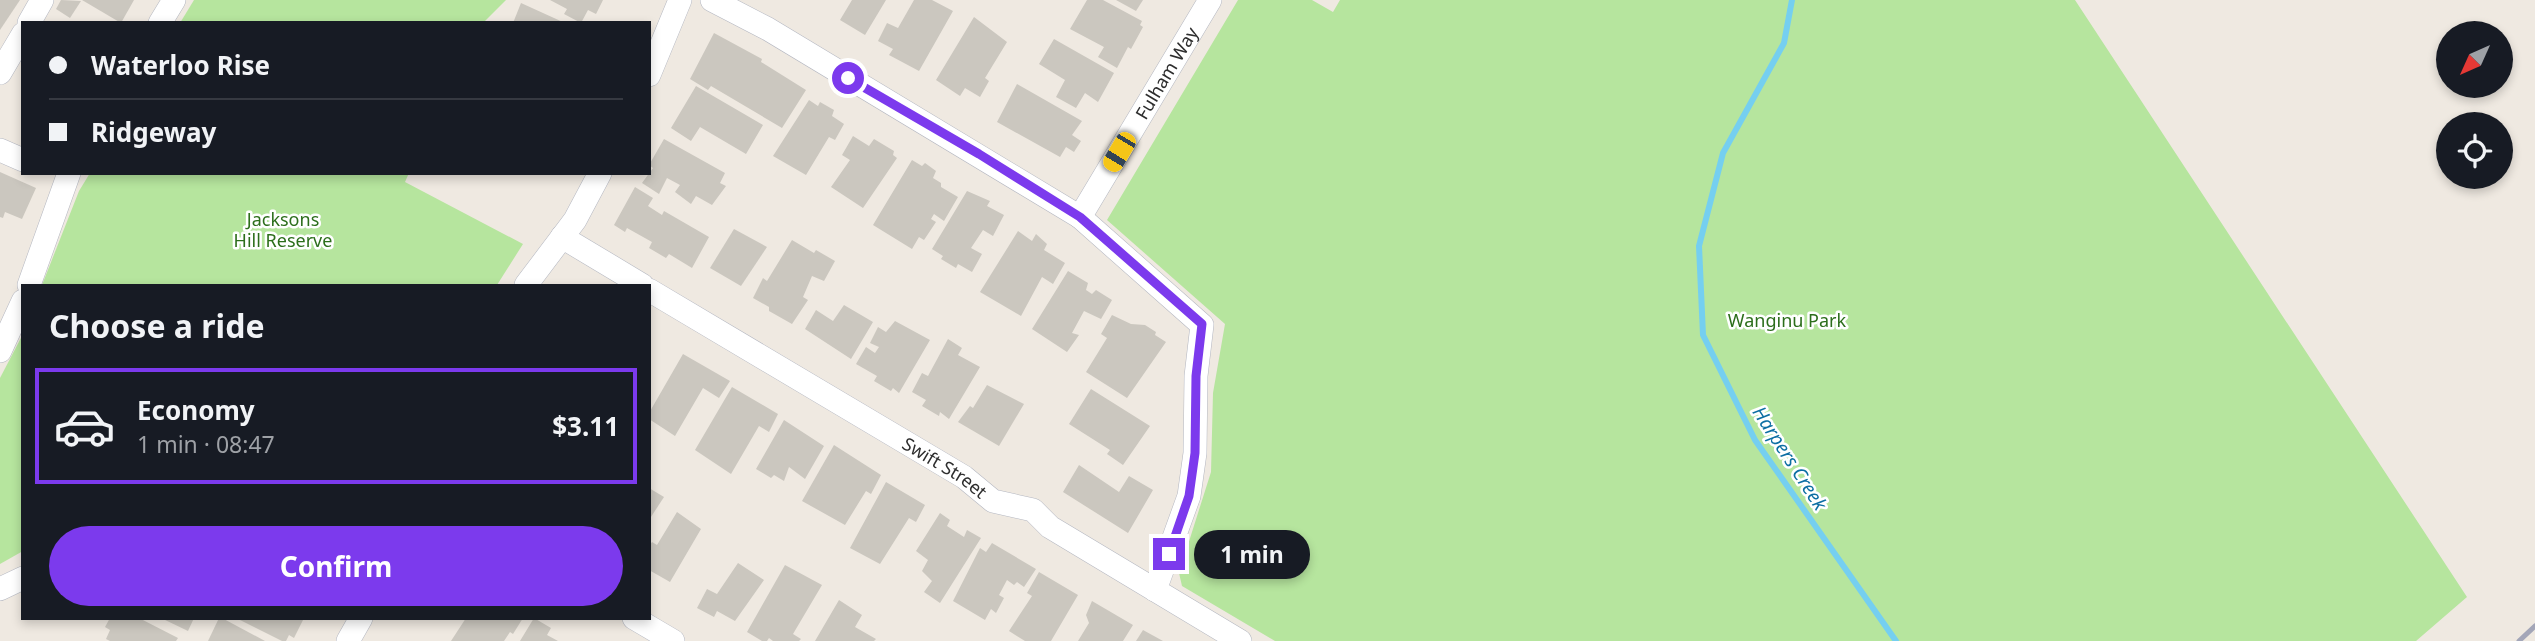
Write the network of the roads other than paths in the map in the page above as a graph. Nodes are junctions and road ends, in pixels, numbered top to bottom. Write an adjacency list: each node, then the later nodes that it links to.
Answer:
1 (42, 0): 6 (street)
2 (174, 0): 7 (street)
3 (680, 0): 9 (street)
4 (712, 0): 15 (street)
5 (1210, 0): 15 (street, Fulham Way)
6 (30, 21)
7 (161, 21)
8 (21, 37): 10 (street)
9 (651, 70)
10 (0, 73)
11 (0, 150): 12 (street)
12 (21, 159)
13 (62, 175): 17 (street)
14 (599, 175): 16 (street)
15 (1080, 217): 25 (street)
16 (562, 237): 18 (street); 19 (street)
17 (29, 284)
18 (527, 284)
19 (640, 284)
20 (651, 291): 25 (street, Swift Street)
21 (21, 305): 22 (street)
22 (0, 351)
23 (21, 579): 24 (street)
24 (0, 589)
25 (1155, 590): 30 (street, Swift Street)
26 (360, 620): 28 (street)
27 (637, 620): 29 (street)
28 (348, 641)
29 (673, 641)
30 (1240, 641)

